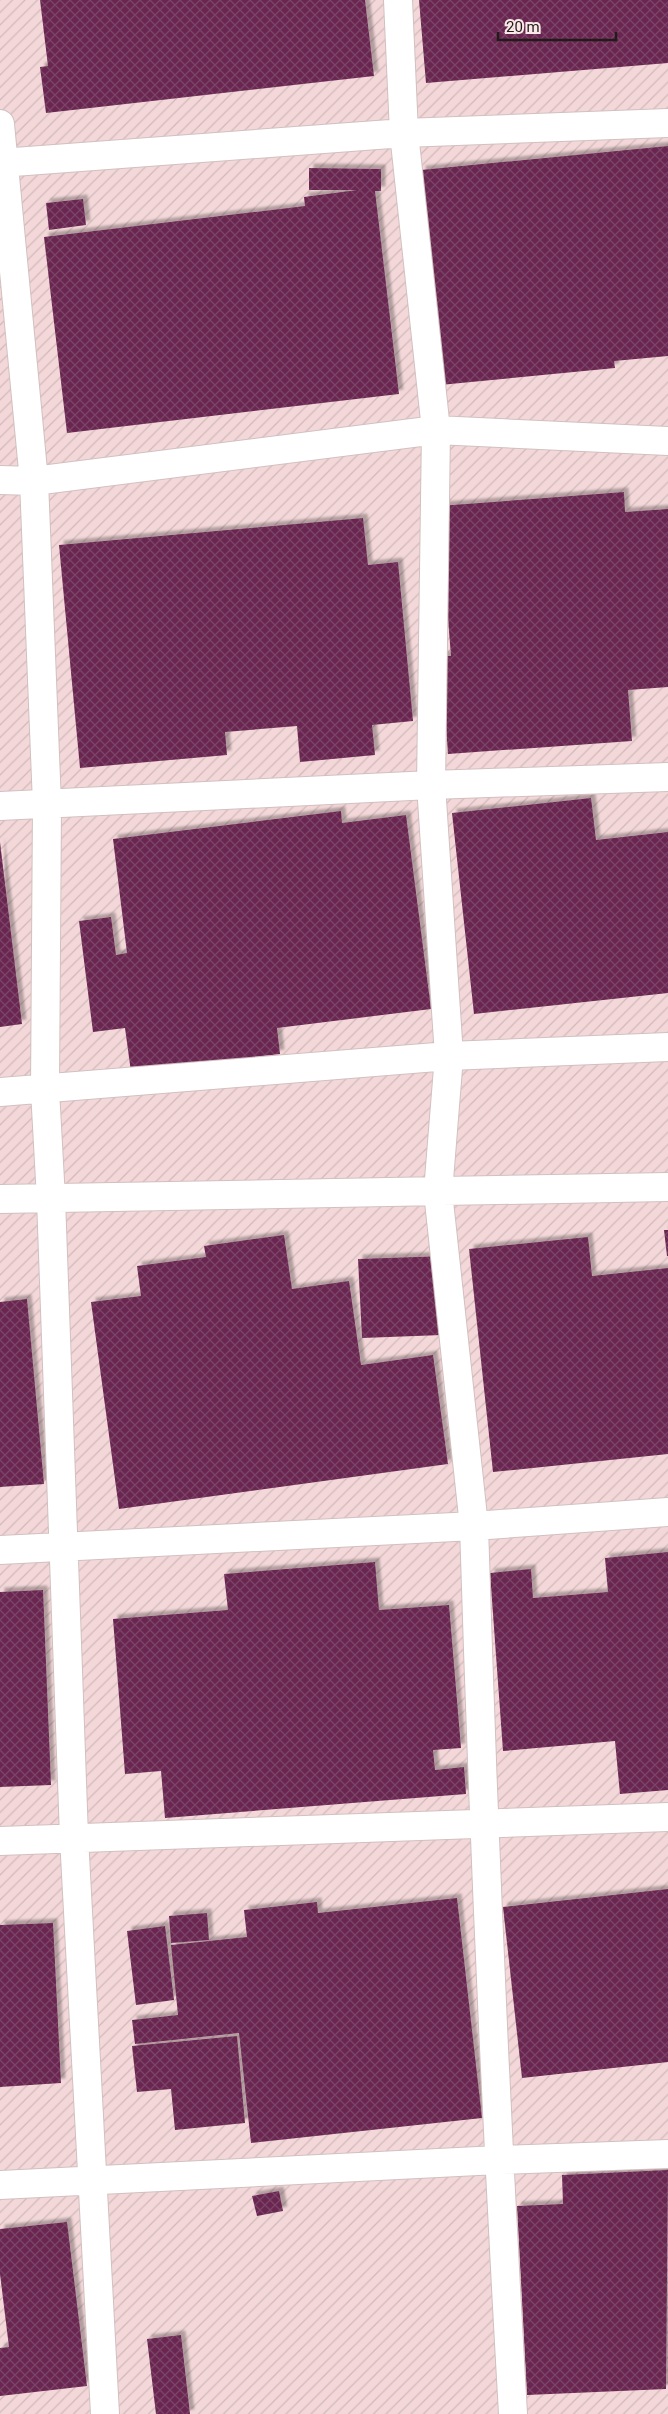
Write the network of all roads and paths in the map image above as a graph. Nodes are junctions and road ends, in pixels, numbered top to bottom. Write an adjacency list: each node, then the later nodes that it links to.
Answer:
1 (398, 0): 4 (street)
2 (0, 124): 5 (street)
3 (668, 124): 4 (street)
4 (404, 133): 5 (street); 6 (street)
5 (2, 163): 9 (street)
6 (436, 430): 7 (street); 9 (street); 11 (street)
7 (668, 441)
8 (0, 480): 9 (street)
9 (34, 481): 12 (street)
10 (668, 777): 11 (street)
11 (431, 785): 12 (street); 15 (street)
12 (47, 804): 13 (street); 16 (street)
13 (0, 806)
14 (668, 1047): 15 (street)
15 (449, 1056): 16 (street); 19 (street)
16 (45, 1090): 17 (street); 20 (street)
17 (0, 1092)
18 (668, 1187): 19 (street)
19 (438, 1192): 20 (street); 23 (street)
20 (52, 1198): 21 (street); 24 (street)
21 (0, 1199)
22 (668, 1512): 23 (street)
23 (474, 1526): 24 (street); 27 (street)
24 (64, 1548): 25 (street); 28 (street)
25 (0, 1550)
26 (668, 1817): 27 (street)
27 (483, 1823): 28 (street); 31 (street)
28 (74, 1837): 29 (street); 32 (street)
29 (0, 1841)
30 (668, 2154): 31 (street)
31 (498, 2160): 32 (street); 35 (street)
32 (93, 2181): 33 (street); 34 (street)
33 (0, 2185)
34 (106, 2414)
35 (513, 2414)

